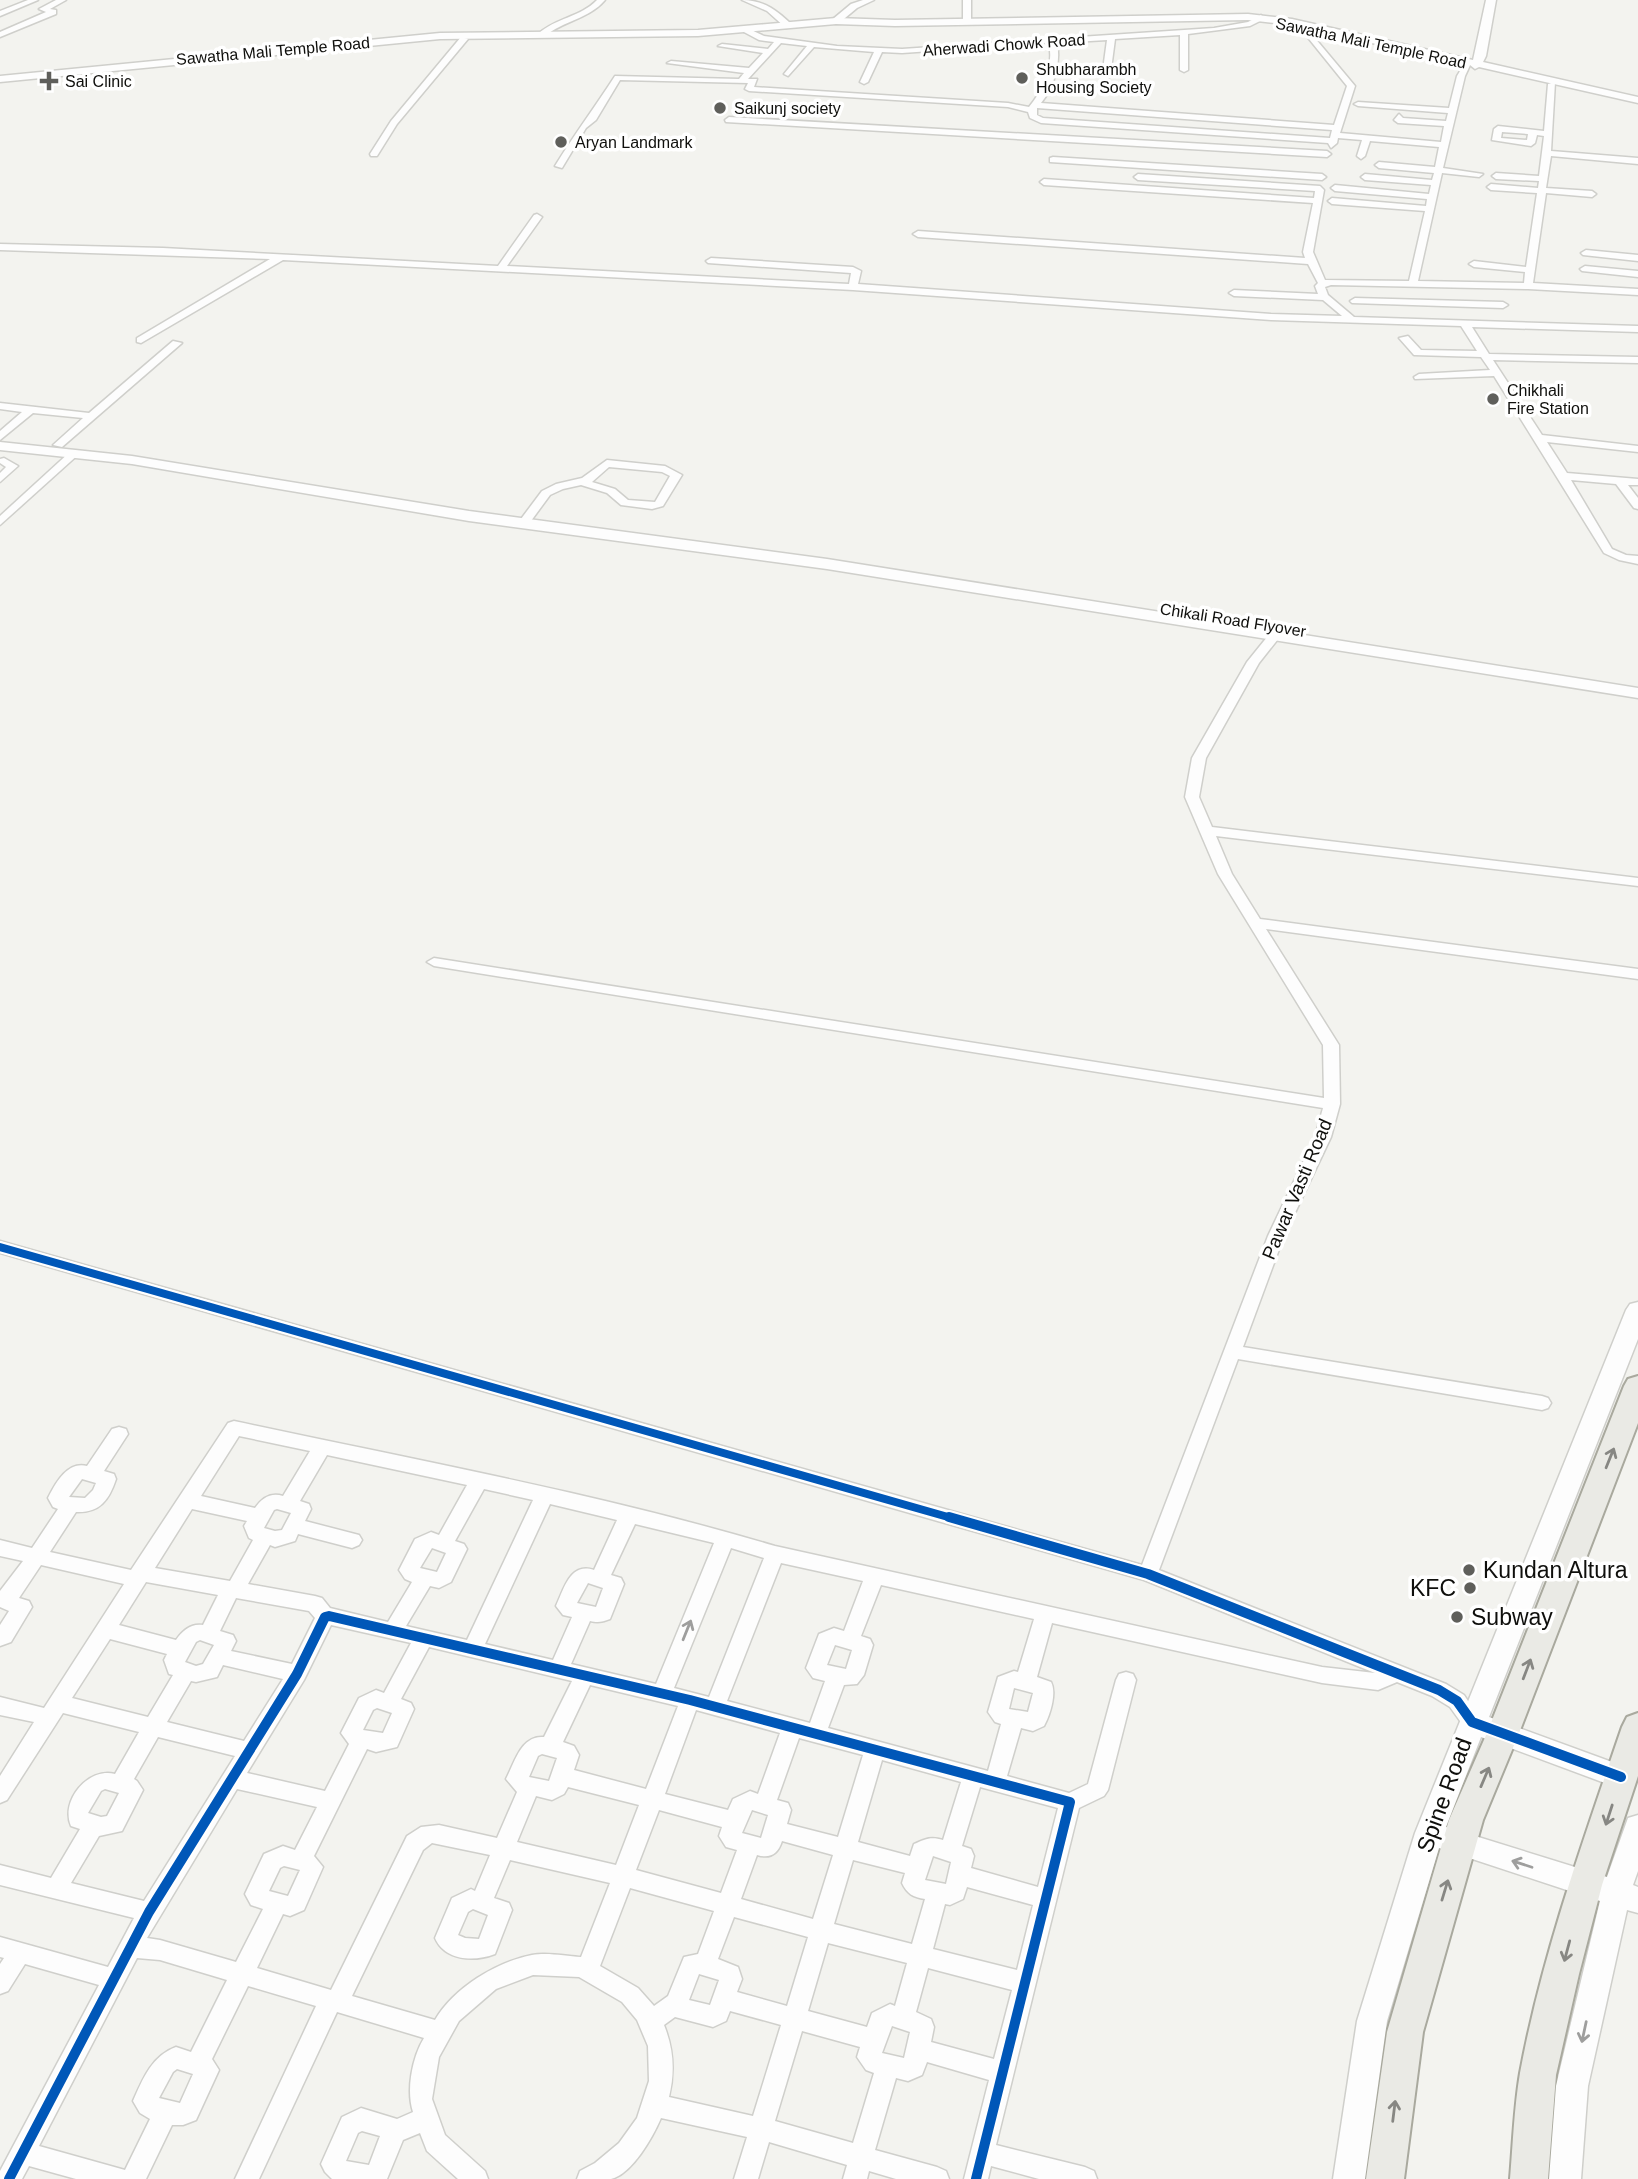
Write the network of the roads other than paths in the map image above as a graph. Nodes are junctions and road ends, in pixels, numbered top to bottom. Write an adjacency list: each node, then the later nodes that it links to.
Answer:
1 (34, 0): 9 (street)
2 (62, 0): 17 (street)
3 (601, 0): 18 (street)
4 (746, 0): 13 (street)
5 (870, 0): 11 (street)
6 (967, 0): 12 (street)
7 (1482, 0): 32 (street)
8 (1492, 0): 32 (street)
9 (0, 14)
10 (1260, 19): 12 (street, Sawatha Mali Temple Road); 14 (street, Sawatha Mali Temple Road); 16 (street, Aherwadi Chowk Road); 32 (street, Sawatha Mali Temple Road)
11 (836, 21): 12 (street, Sawatha Mali Temple Road); 13 (street, Sawatha Mali Temple Road)
12 (971, 21)
13 (789, 26): 15 (street, Sawatha Mali Temple Road)
14 (1304, 27): 32 (street, Sawatha Mali Temple Road); 54 (street)
15 (747, 30): 18 (street, Sawatha Mali Temple Road); 22 (street, Aherwadi Chowk Road)
16 (1184, 32): 20 (street, Aherwadi Chowk Road); 34 (street)
17 (2, 34): 24 (street)
18 (542, 34): 19 (street, Sawatha Mali Temple Road)
19 (502, 36): 21 (street, Sawatha Mali Temple Road); 38 (street, Sawatha Mali Temple Road)
20 (1111, 37): 23 (street, Aherwadi Chowk Road); 39 (street)
21 (464, 39): 38 (street, Sawatha Mali Temple Road); 61 (street)
22 (779, 41): 25 (street, Aherwadi Chowk Road); 28 (street)
23 (1053, 42): 27 (street, Aherwadi Chowk Road); 46 (street)
24 (0, 45)
25 (812, 45): 27 (street, Aherwadi Chowk Road); 37 (street)
26 (722, 46): 28 (street)
27 (879, 50): 42 (street)
28 (769, 51): 30 (street)
29 (747, 60): 30 (street)
30 (760, 61): 36 (street)
31 (671, 63): 33 (street)
32 (1473, 64): 43 (street, Sawatha Mali Temple Road); 44 (street, Sawatha Mali Temple Road); 47 (street)
33 (718, 67): 35 (street); 36 (street)
34 (1184, 70)
35 (640, 71)
36 (751, 71): 41 (street)
37 (788, 74)
38 (46, 75): 40 (street, Sawatha Mali Temple Road)
39 (1106, 77)
40 (0, 79)
41 (741, 81): 46 (street); 66 (street)
42 (864, 82)
43 (1552, 84): 44 (street, Sawatha Mali Temple Road); 53 (street)
44 (1638, 102)
45 (1358, 104): 47 (street)
46 (1033, 107): 54 (street); 54 (street)
47 (1453, 111): 51 (street)
48 (1399, 116): 51 (street)
49 (729, 120): 60 (street)
50 (1425, 124): 51 (street)
51 (1449, 125): 56 (street)
52 (1533, 132): 53 (street)
53 (1548, 134): 58 (street)
54 (1335, 135): 55 (street); 60 (street)
55 (1367, 138): 56 (street); 62 (street)
56 (1444, 145): 67 (street)
57 (1056, 150): 59 (street)
58 (1547, 153): 64 (street); 79 (street)
59 (1124, 154)
60 (1327, 154): 73 (street)
61 (374, 155)
62 (1361, 156)
63 (1053, 160): 73 (street)
64 (1638, 161)
65 (1381, 162): 67 (street)
66 (559, 166)
67 (1440, 167): 70 (street); 76 (street)
68 (1049, 172): 69 (street)
69 (1062, 172)
70 (1479, 174)
71 (1496, 176): 79 (street)
72 (1130, 177): 80 (street)
73 (1322, 177): 80 (street)
74 (1365, 177): 76 (street)
75 (1044, 182): 83 (street)
76 (1437, 183): 82 (street)
77 (1335, 187): 82 (street)
78 (1491, 187): 79 (street)
79 (1541, 187): 81 (street); 97 (street)
80 (1320, 189): 83 (street)
81 (1592, 194)
82 (1434, 197): 85 (street)
83 (1318, 201): 93 (street)
84 (1332, 201): 85 (street)
85 (1430, 209): 99 (street)
86 (537, 217): 95 (street)
87 (918, 234): 93 (street)
88 (0, 247): 90 (street)
89 (1586, 253): 91 (street)
90 (281, 257): 95 (street); 113 (street)
91 (1638, 258)
92 (711, 261): 102 (street)
93 (1310, 261): 100 (street)
94 (1475, 264): 97 (street)
95 (501, 268): 102 (street)
96 (1585, 269): 98 (street)
97 (1530, 270): 101 (street)
98 (1638, 274)
99 (1413, 282): 100 (street); 101 (street)
100 (1323, 284): 105 (street)
101 (1528, 286): 103 (street)
102 (853, 287): 109 (street)
103 (1638, 292)
104 (1234, 293): 105 (street)
105 (1326, 298): 109 (street)
106 (1355, 301): 107 (street)
107 (1446, 303): 108 (street); 110 (street)
108 (1503, 305)
109 (1352, 320): 110 (street)
110 (1458, 324): 111 (street); 115 (street)
111 (1638, 329)
112 (1404, 338): 115 (street)
113 (141, 340)
114 (177, 343): 121 (street)
115 (1485, 356): 116 (street); 117 (street)
116 (1638, 360)
117 (1497, 373): 118 (street); 123 (street)
118 (1419, 377)
119 (0, 406): 120 (street)
120 (30, 410): 121 (street); 122 (street)
121 (92, 416): 124 (street)
122 (0, 437): 124 (street)
123 (1539, 438): 125 (street); 128 (street)
124 (58, 445): 134 (street)
125 (1638, 449)
126 (75, 453): 127 (street); 134 (street); 135 (street)
127 (1, 456): 129 (street)
128 (1563, 476): 130 (street); 137 (street)
129 (0, 479)
130 (1619, 480): 132 (street); 133 (street)
131 (582, 482): 131 (street); 134 (street)
132 (1638, 482)
133 (1638, 506)
134 (526, 521): 136 (street)
135 (0, 522)
136 (830, 559): 138 (street); 139 (street); 140 (street, Chikali Road Flyover)
137 (1638, 560)
138 (1276, 634): 141 (street); 142 (street, Pawar Vasti Road)
139 (1638, 679)
140 (1638, 686)
141 (1638, 693)
142 (1207, 831): 143 (street); 144 (street, Pawar Vasti Road)
143 (1638, 882)
144 (1255, 923): 146 (street); 147 (street, Pawar Vasti Road)
145 (434, 962): 147 (street)
146 (1638, 974)
147 (1332, 1104): 150 (street, Pawar Vasti Road)
148 (0, 1247): 168 (street)
149 (1638, 1310): 199 (street, Spine Road)
150 (1232, 1352): 152 (street); 168 (street, Pawar Vasti Road)
151 (1638, 1386): 203 (main road, Spine Road, one-way to 151)
152 (1542, 1403)
153 (119, 1434): 167 (street)
154 (323, 1446): 155 (street); 157 (street); 158 (street)
155 (480, 1480): 156 (street); 176 (street)
156 (545, 1496): 159 (street); 182 (street)
157 (187, 1500): 160 (street); 169 (street)
158 (288, 1504): 160 (street); 161 (street)
159 (629, 1515): 163 (street); 184 (street)
160 (260, 1516): 162 (street)
161 (294, 1526): 162 (street); 164 (street)
162 (265, 1536): 171 (street)
163 (725, 1539): 166 (street); 192 (street, one-way to 163)
164 (352, 1540)
165 (0, 1548): 167 (street)
166 (775, 1554): 170 (street); 196 (street)
167 (37, 1556): 169 (street); 172 (street)
168 (1148, 1574): 186 (street)
169 (137, 1576): 171 (street); 175 (street)
170 (874, 1576): 173 (street); 180 (street)
171 (233, 1590): 174 (street); 177 (street)
172 (4, 1600): 178 (street)
173 (1045, 1615): 186 (street); 191 (street)
174 (325, 1617): 176 (street); 187 (street)
175 (104, 1629): 181 (street); 197 (street)
176 (393, 1631): 179 (street)
177 (208, 1634): 181 (street); 183 (street)
178 (0, 1638)
179 (423, 1639): 182 (street); 194 (street)
180 (850, 1640): 189 (street); 189 (street)
181 (181, 1650): 185 (street)
182 (471, 1650): 184 (street)
183 (219, 1656): 185 (street); 187 (street)
184 (558, 1670): 188 (street)
185 (187, 1671): 200 (street)
186 (1398, 1672): 199 (street)
187 (297, 1674): 208 (street)
188 (584, 1676): 192 (street); 206 (street)
189 (838, 1677): 204 (street)
190 (1126, 1680): 219 (street)
191 (1025, 1682): 198 (street); 198 (street)
192 (662, 1693): 193 (street)
193 (690, 1700): 196 (street); 217 (street)
194 (389, 1703): 205 (street); 205 (street)
195 (0, 1706): 197 (street)
196 (715, 1707): 201 (street)
197 (53, 1710): 200 (street); 216 (street)
198 (1013, 1719): 213 (street)
199 (1472, 1722): 203 (street); 225 (street, Spine Road)
200 (153, 1727): 208 (street); 214 (street)
201 (793, 1727): 204 (street); 220 (street)
202 (1638, 1727): 211 (main road)
203 (1503, 1733): 211 (street); 225 (main road, Spine Road, one-way to 203)
204 (816, 1734): 207 (street)
205 (362, 1739): 218 (street)
206 (550, 1748): 209 (street); 215 (street)
207 (875, 1750): 210 (street); 227 (street)
208 (249, 1751): 212 (street)
209 (562, 1776): 215 (street); 217 (street)
210 (973, 1776): 213 (street); 229 (street)
211 (1621, 1777): 236 (main road, one-way to 236)
212 (232, 1779): 218 (street); 242 (street)
213 (995, 1782): 219 (street)
214 (120, 1784): 222 (street); 222 (street)
215 (530, 1786): 228 (street)
216 (0, 1794)
217 (653, 1798): 221 (street); 234 (street)
218 (331, 1801): 230 (street)
219 (1070, 1802): 238 (street)
220 (765, 1804): 221 (street); 224 (street)
221 (734, 1821): 226 (street)
222 (94, 1824): 235 (street)
223 (1638, 1827): 236 (street)
224 (775, 1830): 226 (street); 227 (street)
225 (1444, 1838): 236 (street, one-way to 225); 286 (street, Spine Road); 287 (main road, Spine Road, one-way to 225)
226 (750, 1845): 241 (street)
227 (846, 1848): 231 (street); 243 (street)
228 (503, 1849): 234 (street); 239 (street); 256 (street)
229 (950, 1851): 231 (street); 233 (street)
230 (300, 1861): 240 (street); 240 (street)
231 (917, 1867): 237 (street)
232 (0, 1875): 235 (street)
233 (960, 1875): 237 (street); 238 (street)
234 (623, 1876): 241 (street); 249 (street)
235 (56, 1889): 242 (street)
236 (1613, 1893): 288 (main road, one-way to 288); 289 (street, one-way to 289)
237 (937, 1894): 247 (street)
238 (1046, 1899): 253 (street)
239 (481, 1902): 246 (street); 246 (street)
240 (277, 1904): 250 (street)
241 (727, 1905): 243 (street); 248 (street)
242 (149, 1912): 244 (street)
243 (821, 1931): 247 (street); 258 (street)
244 (132, 1947): 250 (street); 251 (street)
245 (10, 1950): 251 (street); 254 (street)
246 (481, 1950): 252 (street)
247 (922, 1956): 253 (street); 259 (street)
248 (705, 1964): 255 (street); 257 (street)
249 (588, 1968): 252 (street); 260 (street)
250 (241, 1974): 256 (street); 264 (street)
251 (115, 1979): 272 (street)
252 (492, 1980): 261 (street)
253 (1026, 1983): 266 (street)
254 (0, 1984)
255 (723, 1999): 257 (street); 258 (street)
256 (334, 2001): 261 (street); 280 (street)
257 (676, 2003): 260 (street)
258 (795, 2018): 262 (street); 270 (street)
259 (903, 2019): 262 (street); 263 (street)
260 (650, 2022): 267 (street)
261 (437, 2031): 269 (street)
262 (874, 2040): 265 (street)
263 (919, 2049): 265 (street); 266 (street)
264 (197, 2064): 268 (street); 268 (street)
265 (888, 2066): 274 (street)
266 (1004, 2073): 273 (street)
267 (657, 2106): 270 (street); 276 (street)
268 (166, 2112): 279 (street)
269 (425, 2119): 271 (street); 281 (street)
270 (762, 2129): 274 (street); 282 (street)
271 (394, 2132): 275 (street); 275 (street)
272 (23, 2152): 277 (street); 278 (street)
273 (984, 2153): 284 (street); 285 (street)
274 (859, 2168): 283 (street)
275 (354, 2178)
276 (595, 2178)
277 (9, 2179)
278 (119, 2179)
279 (133, 2179)
280 (247, 2179)
281 (476, 2179)
282 (746, 2179)
283 (937, 2179)
284 (976, 2179)
285 (1085, 2179)
286 (1349, 2179)
287 (1385, 2179)
288 (1529, 2179)
289 (1565, 2179)

